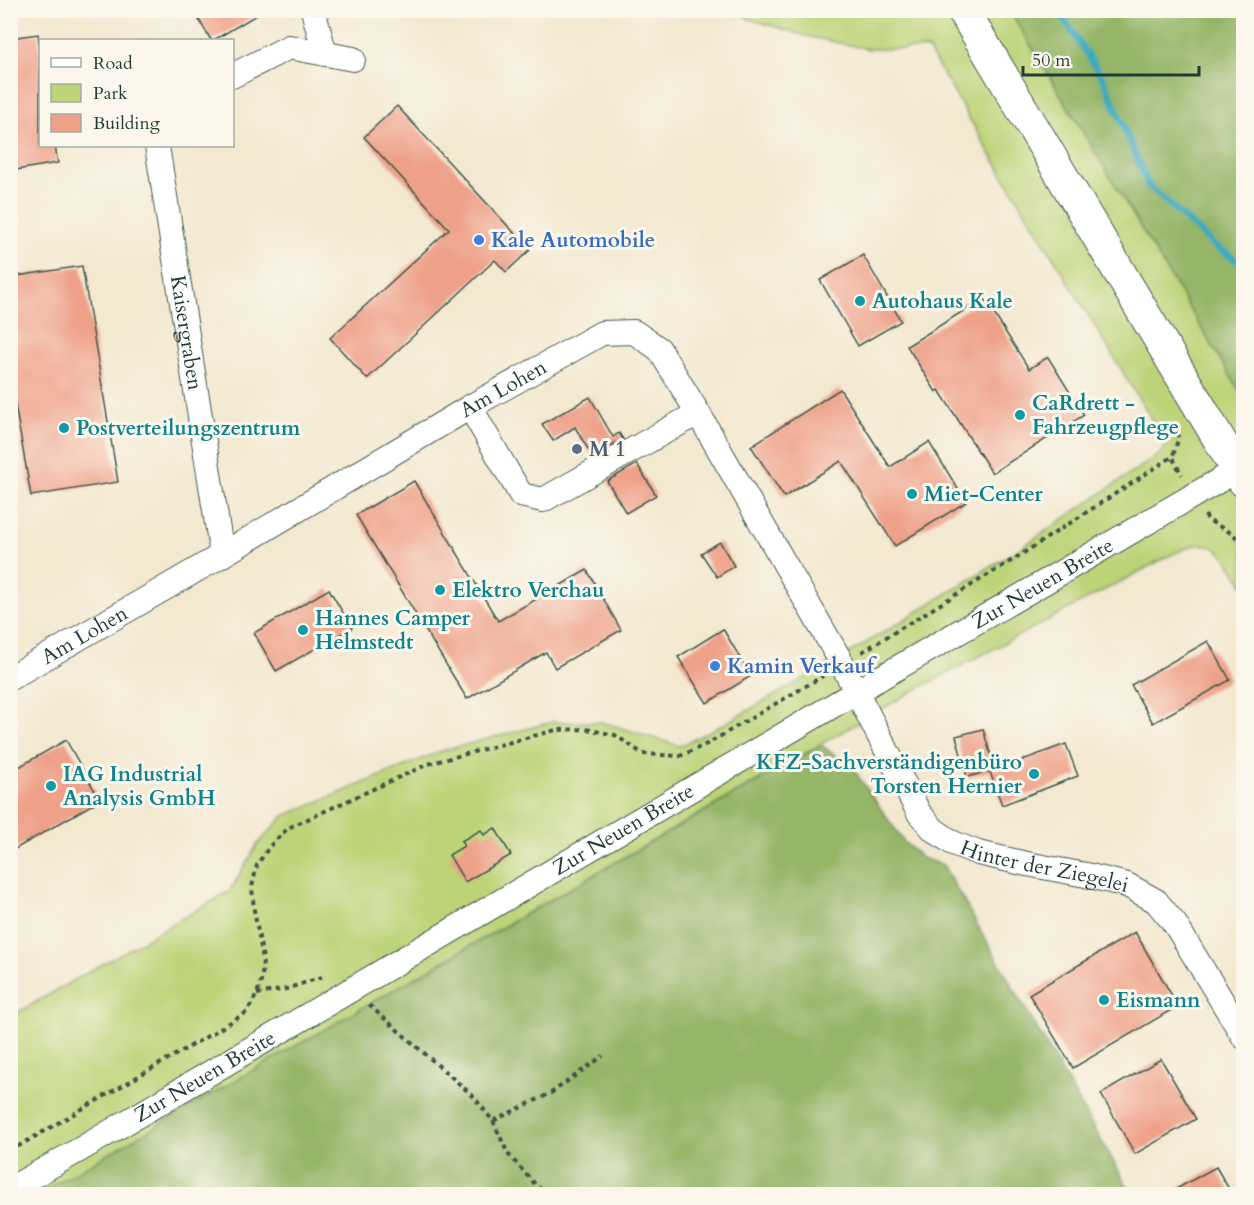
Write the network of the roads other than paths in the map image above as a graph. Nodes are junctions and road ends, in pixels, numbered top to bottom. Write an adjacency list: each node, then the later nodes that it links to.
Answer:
1 (313, 10): 3 (street)
2 (963, 10): 9 (main road)
3 (325, 54): 4 (street); 5 (street)
4 (352, 59)
5 (234, 75)
6 (157, 147): 10 (street, Kaisergraben)
7 (470, 407): 8 (street, Am Lohen); 8 (street); 10 (street, Am Lohen)
8 (698, 413): 12 (street, Am Lohen)
9 (1240, 475): 12 (street, Zur Neuen Breite)
10 (222, 555): 11 (street, Am Lohen)
11 (10, 678)
12 (856, 692): 13 (street, Hinter der Ziegelei); 14 (street, Zur Neuen Breite)
13 (1244, 1037)
14 (10, 1189)

